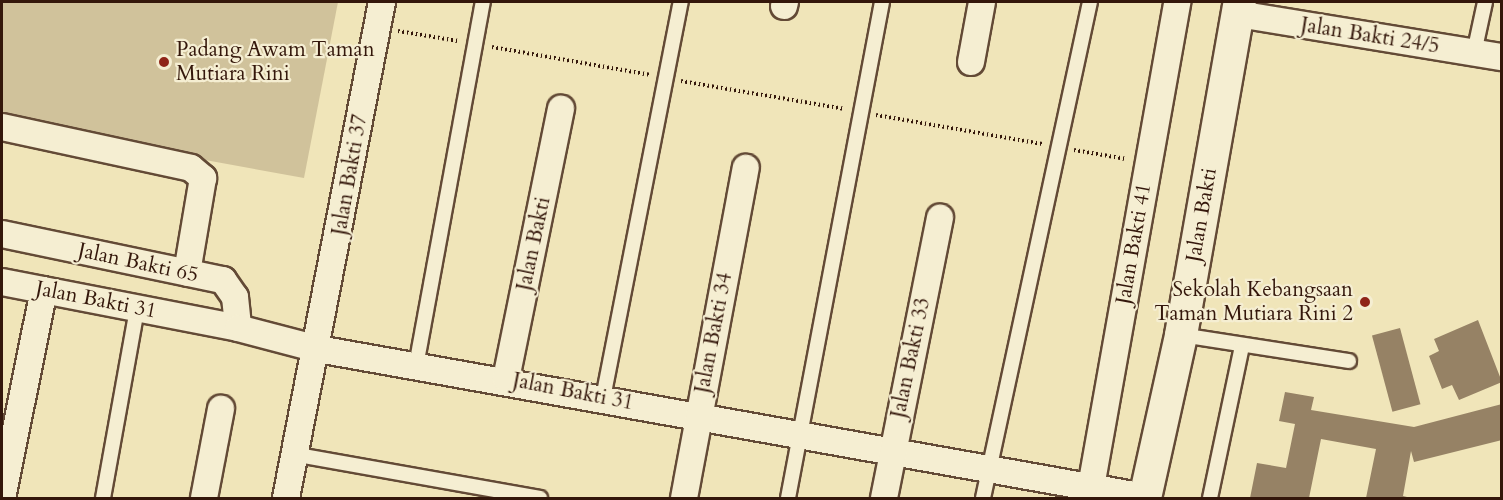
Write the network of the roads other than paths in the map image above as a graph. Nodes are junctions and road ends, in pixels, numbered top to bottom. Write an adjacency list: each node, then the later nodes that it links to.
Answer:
1 (382, 2): 25 (street, Jalan Bakti 37)
2 (483, 2): 27 (lane)
3 (681, 2): 29 (lane)
4 (882, 2): 32 (lane)
5 (982, 2): 12 (street)
6 (1090, 2): 35 (lane)
7 (1177, 2): 36 (street, Jalan Bakti 41)
8 (1485, 2): 10 (lane)
9 (1239, 8): 10 (street, Jalan Bakti 24/5); 23 (street, Jalan Bakti)
10 (1474, 53): 11 (street, Jalan Bakti 24/5)
11 (1502, 57)
12 (971, 62)
13 (561, 109): 28 (street, Jalan Bakti)
14 (2, 127): 18 (street)
15 (746, 168): 31 (street, Jalan Bakti 34)
16 (940, 218): 33 (street, Jalan Bakti 33)
17 (2, 234): 18 (street, Jalan Bakti 65)
18 (187, 273): 22 (street, Jalan Bakti 65)
19 (2, 282): 20 (street, Jalan Bakti 31)
20 (44, 290): 21 (street, Jalan Bakti 31); 37 (street)
21 (137, 309): 22 (street, Jalan Bakti 31); 38 (lane)
22 (238, 328): 25 (street, Jalan Bakti 31)
23 (1180, 335): 24 (lane); 46 (street, Jalan Bakti)
24 (1242, 346): 26 (lane); 47 (lane)
25 (318, 349): 27 (street, Jalan Bakti 31); 34 (street, Jalan Bakti 37)
26 (1349, 361)
27 (416, 366): 28 (street, Jalan Bakti 31)
28 (506, 379): 29 (street, Jalan Bakti 31)
29 (603, 398): 31 (street, Jalan Bakti 31)
30 (220, 409): 39 (street)
31 (698, 416): 32 (street, Jalan Bakti 31); 42 (street, Jalan Bakti 34)
32 (800, 436): 33 (street, Jalan Bakti 31); 43 (lane)
33 (891, 453): 35 (street, Jalan Bakti 31); 44 (street, Jalan Bakti 33)
34 (293, 454): 40 (street, Jalan Bakti 37); 41 (lane)
35 (987, 471): 36 (street, Jalan Bakti 31); 45 (lane)
36 (1091, 487): 46 (street, Jalan Bakti 31)
37 (2, 498)
38 (103, 498)
39 (204, 498)
40 (286, 498)
41 (540, 498)
42 (684, 498)
43 (788, 498)
44 (884, 498)
45 (982, 498)
46 (1145, 498)
47 (1210, 498)

